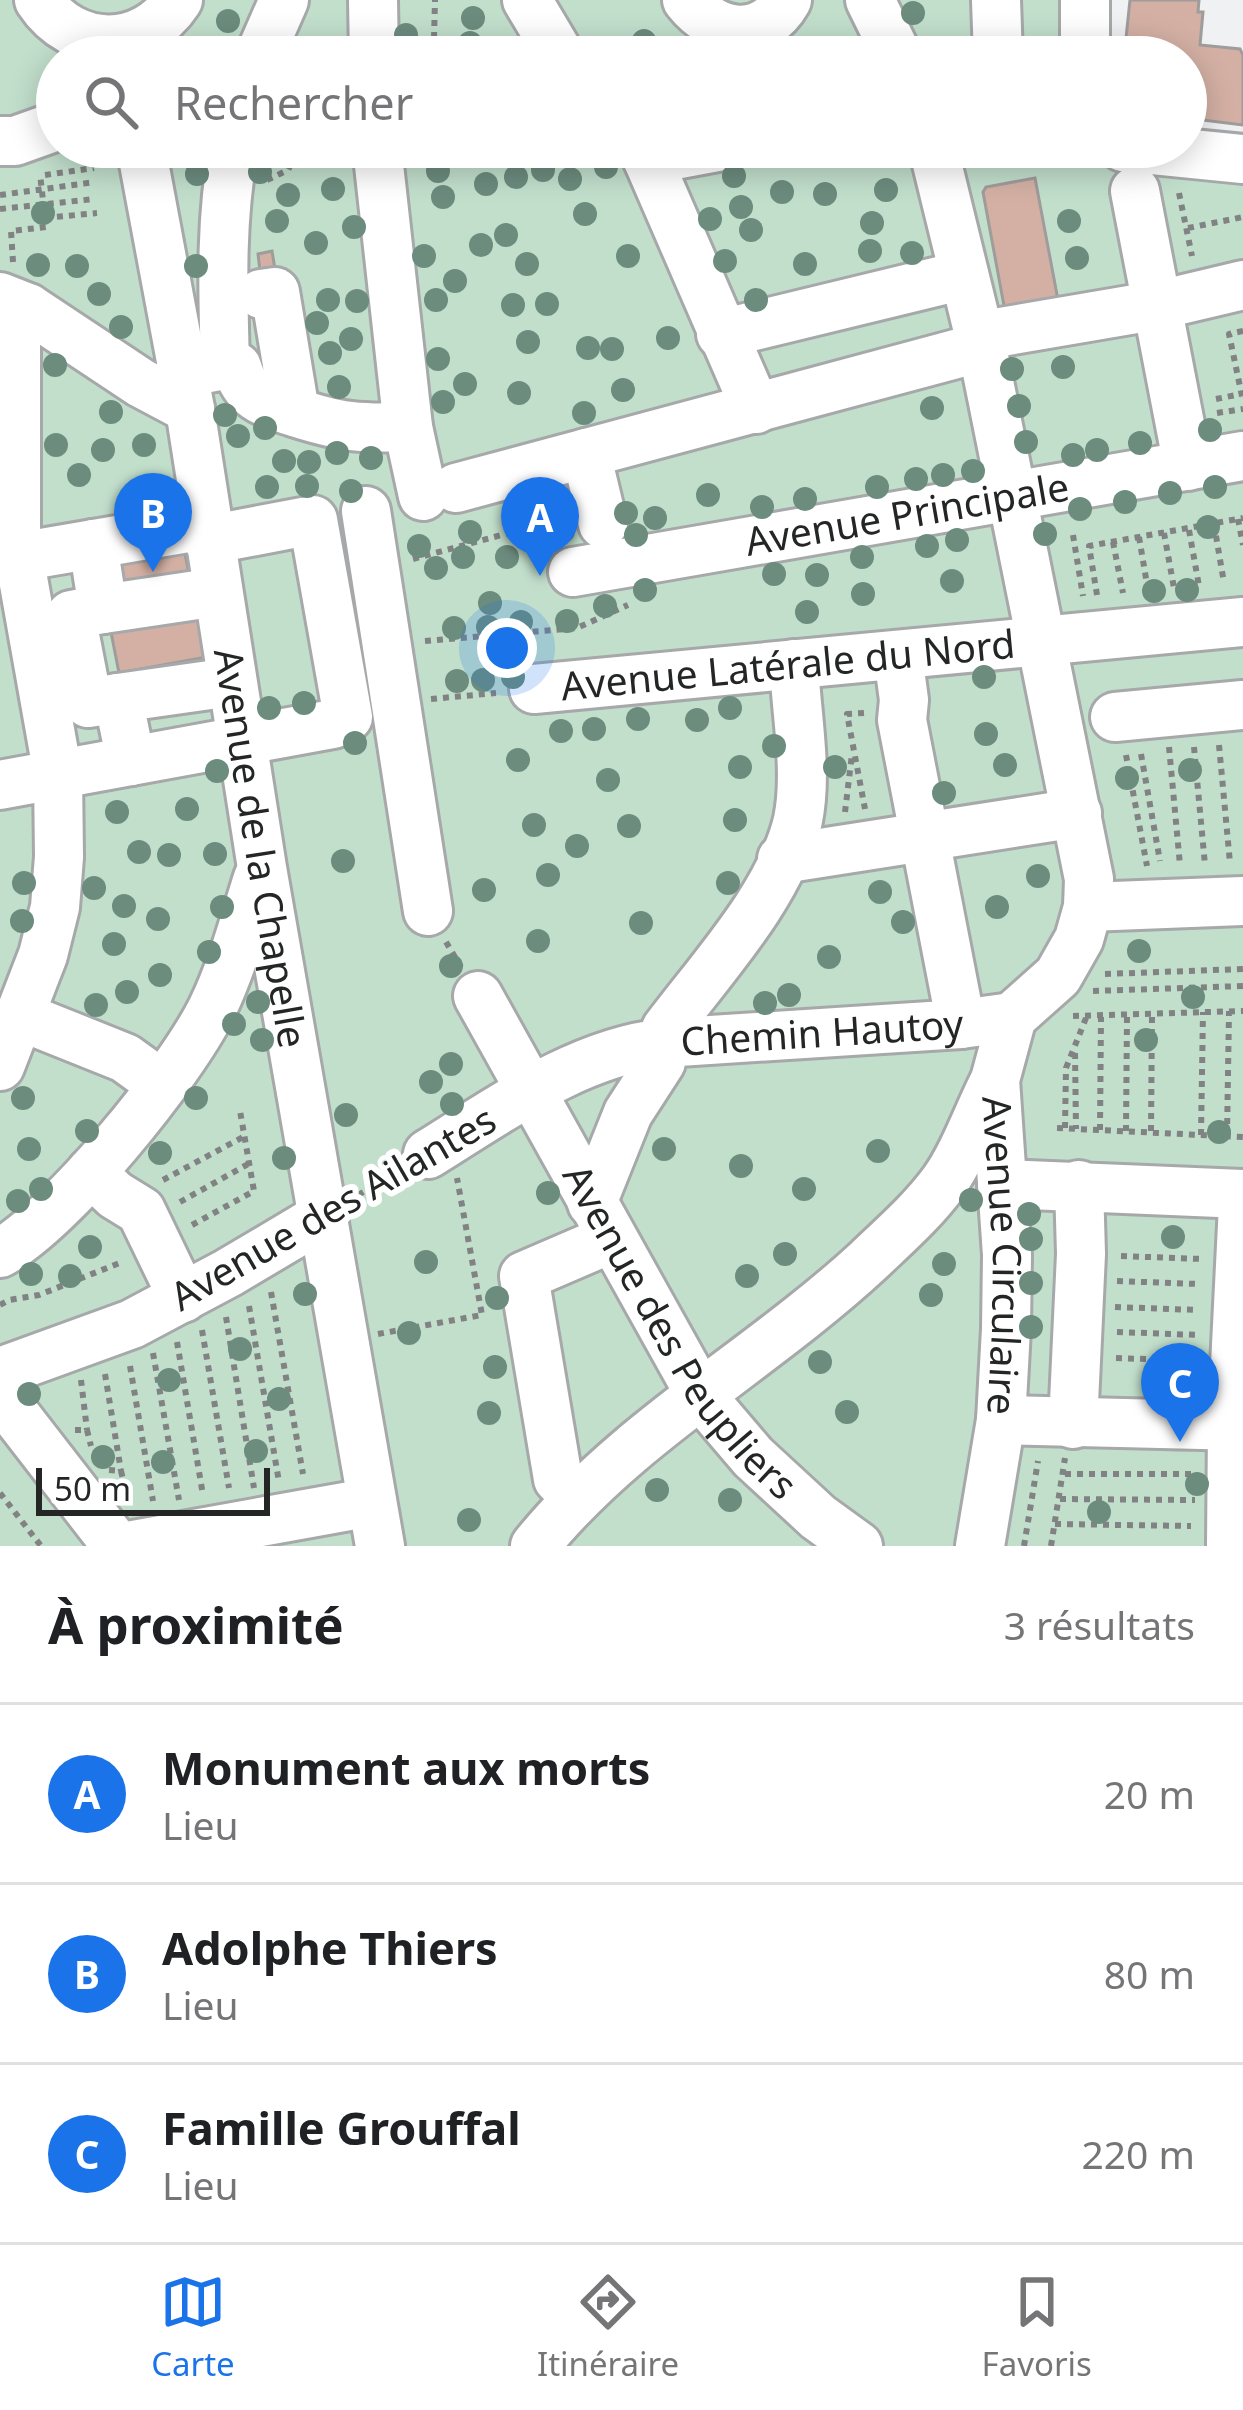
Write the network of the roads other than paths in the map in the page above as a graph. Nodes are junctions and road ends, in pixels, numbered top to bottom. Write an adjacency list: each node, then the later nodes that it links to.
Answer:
1 (39, 0): 11 (street)
2 (178, 0): 12 (street)
3 (284, 0): 13 (street)
4 (373, 0): 14 (street)
5 (526, 0): 15 (street)
6 (687, 0): 7 (street)
7 (787, 0)
8 (870, 0): 16 (street)
9 (996, 0): 17 (street)
10 (1085, 0): 18 (street)
11 (84, 36)
12 (141, 36)
13 (268, 36)
14 (374, 36)
15 (548, 36)
16 (888, 36)
17 (997, 36)
18 (1084, 36)
19 (1243, 159): 20 (street)
20 (1207, 165)
21 (146, 168): 34 (street, Avenue de la Chapelle)
22 (232, 168): 34 (street)
23 (379, 168): 37 (street)
24 (653, 168): 32 (street)
25 (938, 168): 28 (street)
26 (1184, 168): 27 (street)
27 (1145, 174): 30 (street)
28 (964, 275): 32 (street); 33 (street)
29 (261, 294): 36 (street)
30 (1200, 295): 33 (street); 40 (street)
31 (14, 302): 34 (street); 46 (street)
32 (721, 334): 35 (street)
33 (982, 347): 35 (street); 41 (street)
34 (199, 382): 36 (street); 44 (street, Avenue de la Chapelle)
35 (755, 409): 38 (street)
36 (295, 412): 37 (street)
37 (408, 428): 38 (street)
38 (586, 454): 43 (street)
39 (1243, 456): 40 (street, Avenue Principale)
40 (1188, 466): 41 (street, Avenue Principale)
41 (1011, 498): 47 (street, Avenue Principale); 51 (street)
42 (366, 511): 57 (street)
43 (603, 524)
44 (207, 532): 45 (street); 48 (street, Avenue de la Chapelle); 57 (street)
45 (93, 544): 46 (street); 50 (street)
46 (10, 558): 62 (street)
47 (573, 572)
48 (218, 592): 50 (street); 54 (street, Avenue de la Chapelle)
49 (1233, 603): 51 (street, Avenue Latérale du Nord)
50 (104, 610): 56 (street)
51 (1043, 640): 52 (street, Avenue Latérale du Nord); 64 (street)
52 (898, 655): 53 (street, Avenue Latérale du Nord); 65 (street)
53 (794, 664): 55 (street, Avenue Latérale du Nord); 66 (street)
54 (231, 682): 56 (street); 60 (street, Avenue de la Chapelle)
55 (516, 691)
56 (118, 698): 61 (street)
57 (370, 710): 60 (street); 70 (street)
58 (1230, 714): 59 (street)
59 (1139, 720)
60 (241, 742): 61 (street); 67 (street, Avenue de la Chapelle)
61 (130, 761): 62 (street)
62 (58, 775): 63 (street); 72 (street)
63 (0, 785)
64 (1077, 813): 65 (street); 69 (street)
65 (926, 839): 66 (street); 74 (street)
66 (782, 859): 75 (street)
67 (262, 868): 78 (street); 86 (street, Avenue de la Chapelle)
68 (1228, 890): 69 (street)
69 (1088, 907): 73 (street)
70 (428, 911)
71 (478, 996): 79 (street, Avenue des Peupliers)
72 (15, 1006): 76 (street); 78 (street)
73 (1012, 1017): 74 (street, Chemin Hautoy); 77 (street, Avenue Circulaire)
74 (961, 1024): 75 (street, Chemin Hautoy)
75 (663, 1043): 79 (street, Avenue des Ailantes); 87 (street, Chemin Hautoy)
76 (0, 1066)
77 (995, 1080): 82 (street, Avenue Circulaire); 92 (street)
78 (161, 1084): 81 (street)
79 (530, 1090): 80 (street, Avenue des Ailantes); 87 (street, Avenue des Peupliers)
80 (439, 1147)
81 (91, 1172): 88 (street); 90 (street)
82 (1002, 1184): 83 (street); 94 (street, Avenue Circulaire)
83 (1079, 1185): 84 (street); 96 (street)
84 (1243, 1194)
85 (1243, 1205): 89 (street)
86 (324, 1216): 90 (street, Avenue des Ailantes); 98 (street, Avenue de la Chapelle)
87 (601, 1221): 92 (street, Avenue des Peupliers); 99 (street)
88 (0, 1253)
89 (1238, 1311): 95 (street)
90 (187, 1319): 91 (street, Avenue des Ailantes)
91 (0, 1372)
92 (701, 1396): 99 (street); 100 (street, Avenue des Peupliers)
93 (0, 1405): 101 (street)
94 (1001, 1420): 96 (street); 103 (street, Avenue Circulaire)
95 (1238, 1426): 96 (street); 97 (street)
96 (1070, 1436)
97 (1232, 1512)
98 (376, 1524): 101 (street)
99 (557, 1530)
100 (807, 1532): 102 (street, Avenue des Peupliers)
101 (121, 1539)
102 (858, 1546)
103 (980, 1546)

